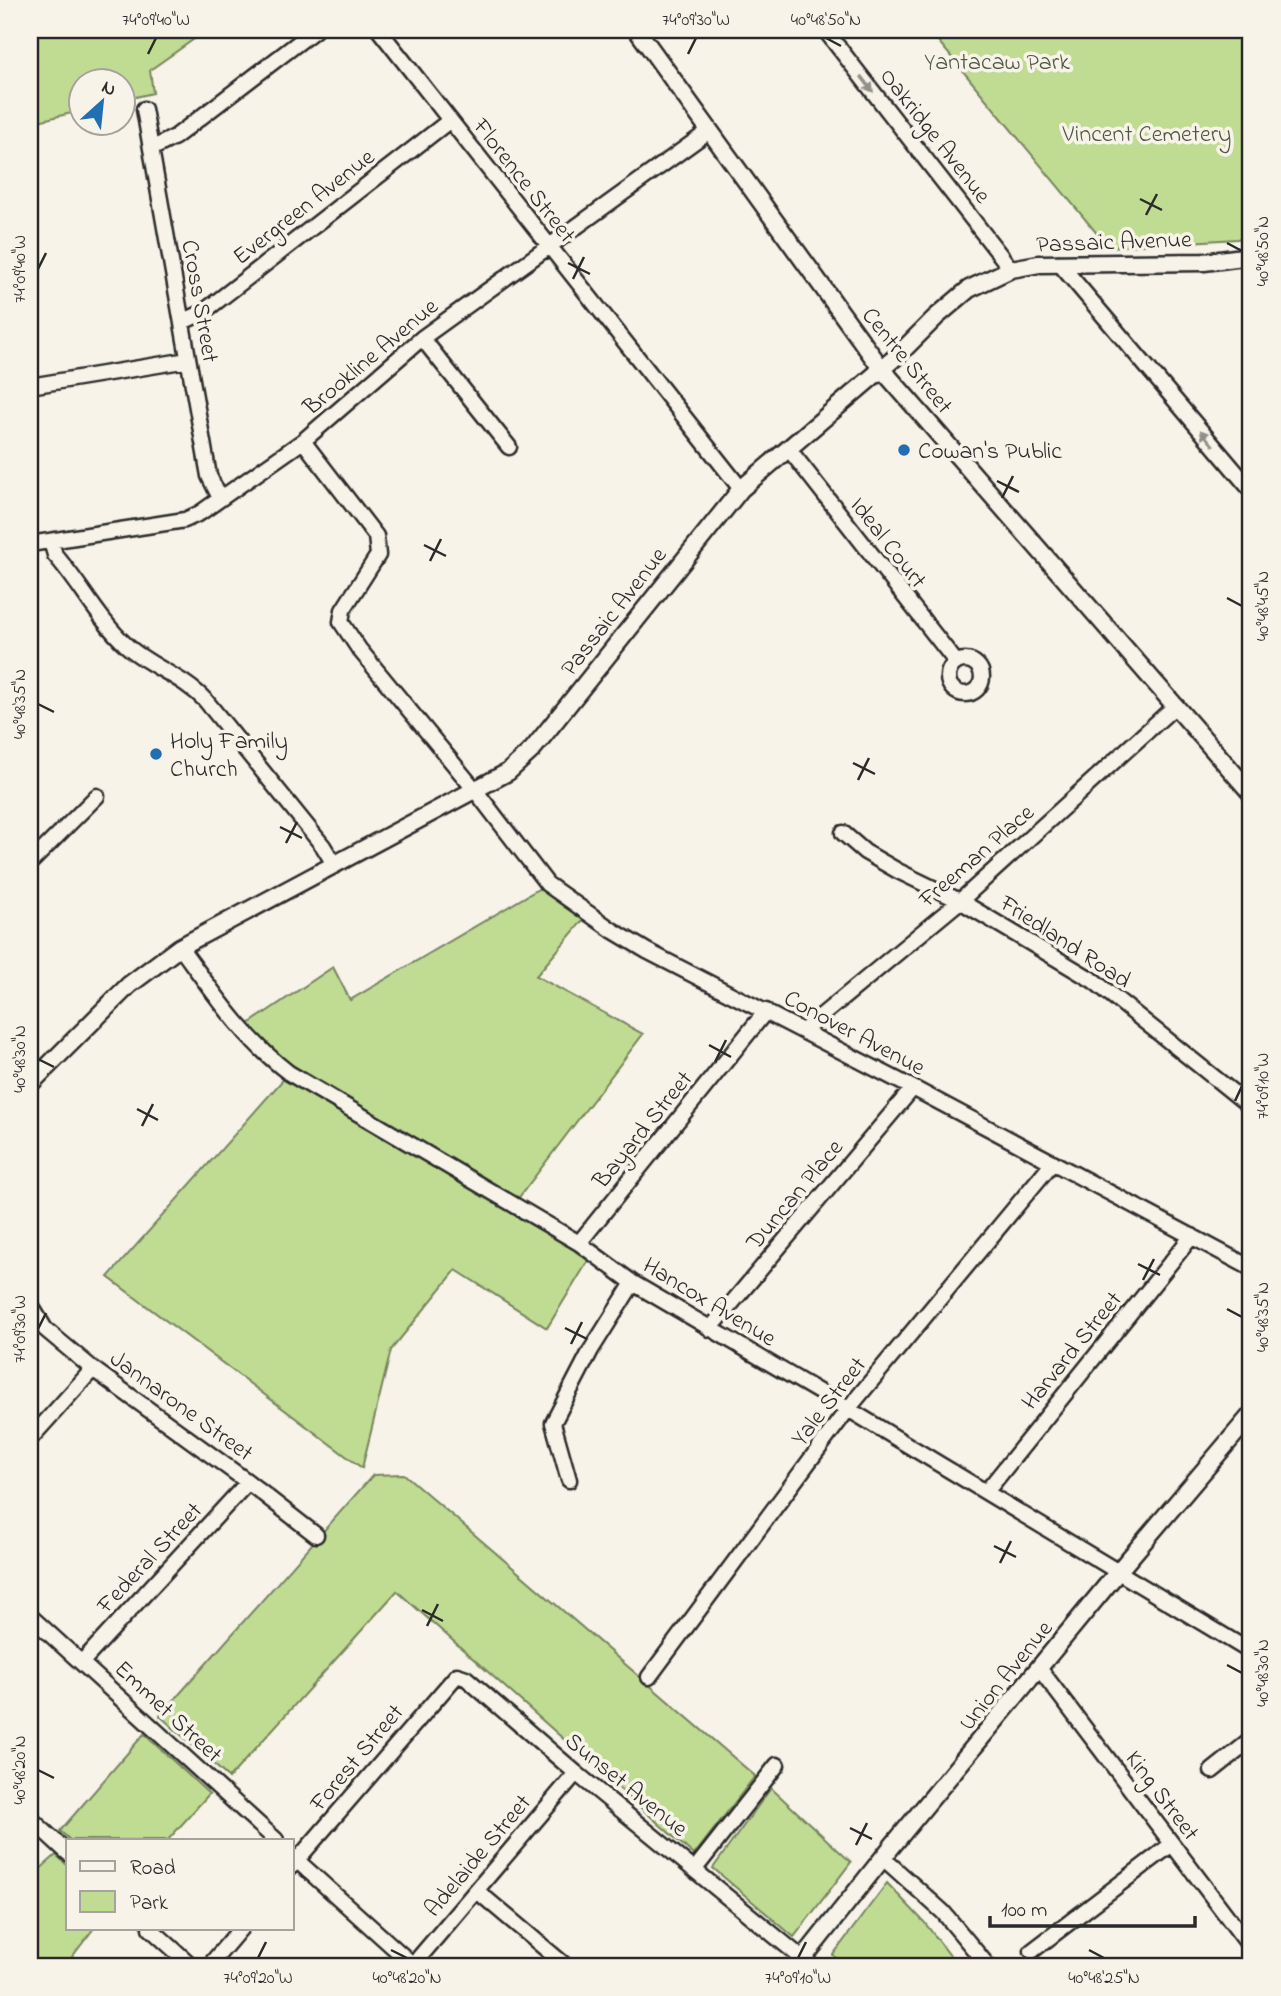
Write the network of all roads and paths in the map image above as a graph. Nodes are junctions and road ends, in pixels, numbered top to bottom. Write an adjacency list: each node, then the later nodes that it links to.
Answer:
1 (315, 30): 8 (street)
2 (379, 30): 6 (street, Florence Street)
3 (637, 30): 7 (street, Centre Street)
4 (825, 30): 12 (street, Oakridge Avenue, one-way to 12)
5 (144, 109): 8 (street, Cross Street)
6 (449, 121): 9 (street, Florence Street); 13 (street, Evergreen Avenue)
7 (709, 131): 9 (street, Brookline Avenue); 16 (street, Centre Street)
8 (151, 149): 13 (street, Cross Street)
9 (548, 246): 14 (street, Brookline Avenue); 21 (street, Florence Street)
10 (1251, 256): 11 (street, Passaic Avenue)
11 (1059, 264): 12 (street, Passaic Avenue); 22 (street, one-way to 11)
12 (1011, 269): 16 (street, Passaic Avenue)
13 (182, 322): 15 (street, Cross Street)
14 (422, 338): 18 (street, Brookline Avenue); 19 (street)
15 (188, 360): 17 (street); 23 (street, Cross Street)
16 (881, 368): 20 (street, Passaic Avenue); 27 (street, Centre Street)
17 (30, 386)
18 (303, 441): 23 (street, Brookline Avenue); 28 (street, Conover Avenue)
19 (509, 447)
20 (788, 448): 21 (street, Passaic Avenue); 26 (street, Ideal Court)
21 (741, 489): 28 (street, Passaic Avenue)
22 (1251, 490)
23 (220, 498): 24 (street, Brookline Avenue)
24 (51, 541): 25 (street, Brookline Avenue); 33 (street)
25 (30, 544)
26 (956, 662)
27 (1174, 707): 29 (street, Centre Street); 34 (street, Freeman Place)
28 (475, 790): 33 (street, Passaic Avenue); 36 (street, Conover Avenue)
29 (1251, 793)
30 (97, 796): 32 (street)
31 (842, 833): 34 (street, Friedland Road)
32 (30, 863)
33 (334, 864): 35 (street, Passaic Avenue)
34 (960, 901): 37 (street, Freeman Place); 40 (street, Friedland Road)
35 (180, 947): 38 (street, Passaic Avenue); 43 (street, Hancox Avenue)
36 (766, 1011): 37 (street, Conover Avenue); 43 (street, Bayard Street)
37 (803, 1031): 39 (street, Conover Avenue)
38 (30, 1084)
39 (912, 1088): 41 (street, Conover Avenue); 47 (street, Duncan Place)
40 (1251, 1107)
41 (1053, 1162): 42 (street, Conover Avenue); 49 (street, Yale Street)
42 (1192, 1236): 44 (street, Conover Avenue); 54 (street, Harvard Street)
43 (579, 1243): 45 (street, Hancox Avenue)
44 (1251, 1268)
45 (634, 1283): 47 (street, Hancox Avenue); 52 (street)
46 (30, 1304): 48 (street, Jannarone Street)
47 (710, 1329): 49 (street, Hancox Avenue)
48 (93, 1368): 51 (street); 53 (street, Jannarone Street)
49 (848, 1409): 54 (street, Hancox Avenue); 61 (street, Yale Street)
50 (1251, 1415): 56 (street, Union Avenue)
51 (30, 1439)
52 (569, 1480)
53 (248, 1482): 55 (street, Jannarone Street); 59 (street, Federal Street)
54 (986, 1492): 56 (street, Hancox Avenue)
55 (316, 1535)
56 (1117, 1573): 58 (street, Hancox Avenue); 60 (street, Union Avenue)
57 (30, 1616): 59 (street, Emmet Street)
58 (1251, 1652)
59 (82, 1662): 68 (street, Emmet Street)
60 (1039, 1668): 69 (street, King Street); 71 (street, Union Avenue)
61 (649, 1677)
62 (426, 1709): 66 (street, Sunset Avenue); 72 (street, Forest Street)
63 (1251, 1740): 65 (street)
64 (777, 1765): 73 (street)
65 (1212, 1771)
66 (576, 1773): 73 (street, Sunset Avenue); 74 (street, Adelaide Street)
67 (30, 1818): 70 (street)
68 (275, 1839)
69 (1172, 1844): 77 (street, King Street); 78 (street)
70 (66, 1851)
71 (883, 1858): 79 (street, Union Avenue); 84 (street)
72 (294, 1861): 82 (street)
73 (695, 1869): 79 (street, Sunset Avenue)
74 (477, 1891): 82 (street, Adelaide Street); 83 (street)
75 (152, 1930): 80 (street)
76 (239, 1930): 81 (street)
77 (1251, 1948)
78 (1032, 1951)
79 (800, 1963)
80 (192, 1966)
81 (209, 1966)
82 (413, 1966)
83 (566, 1966)
84 (988, 1966)

